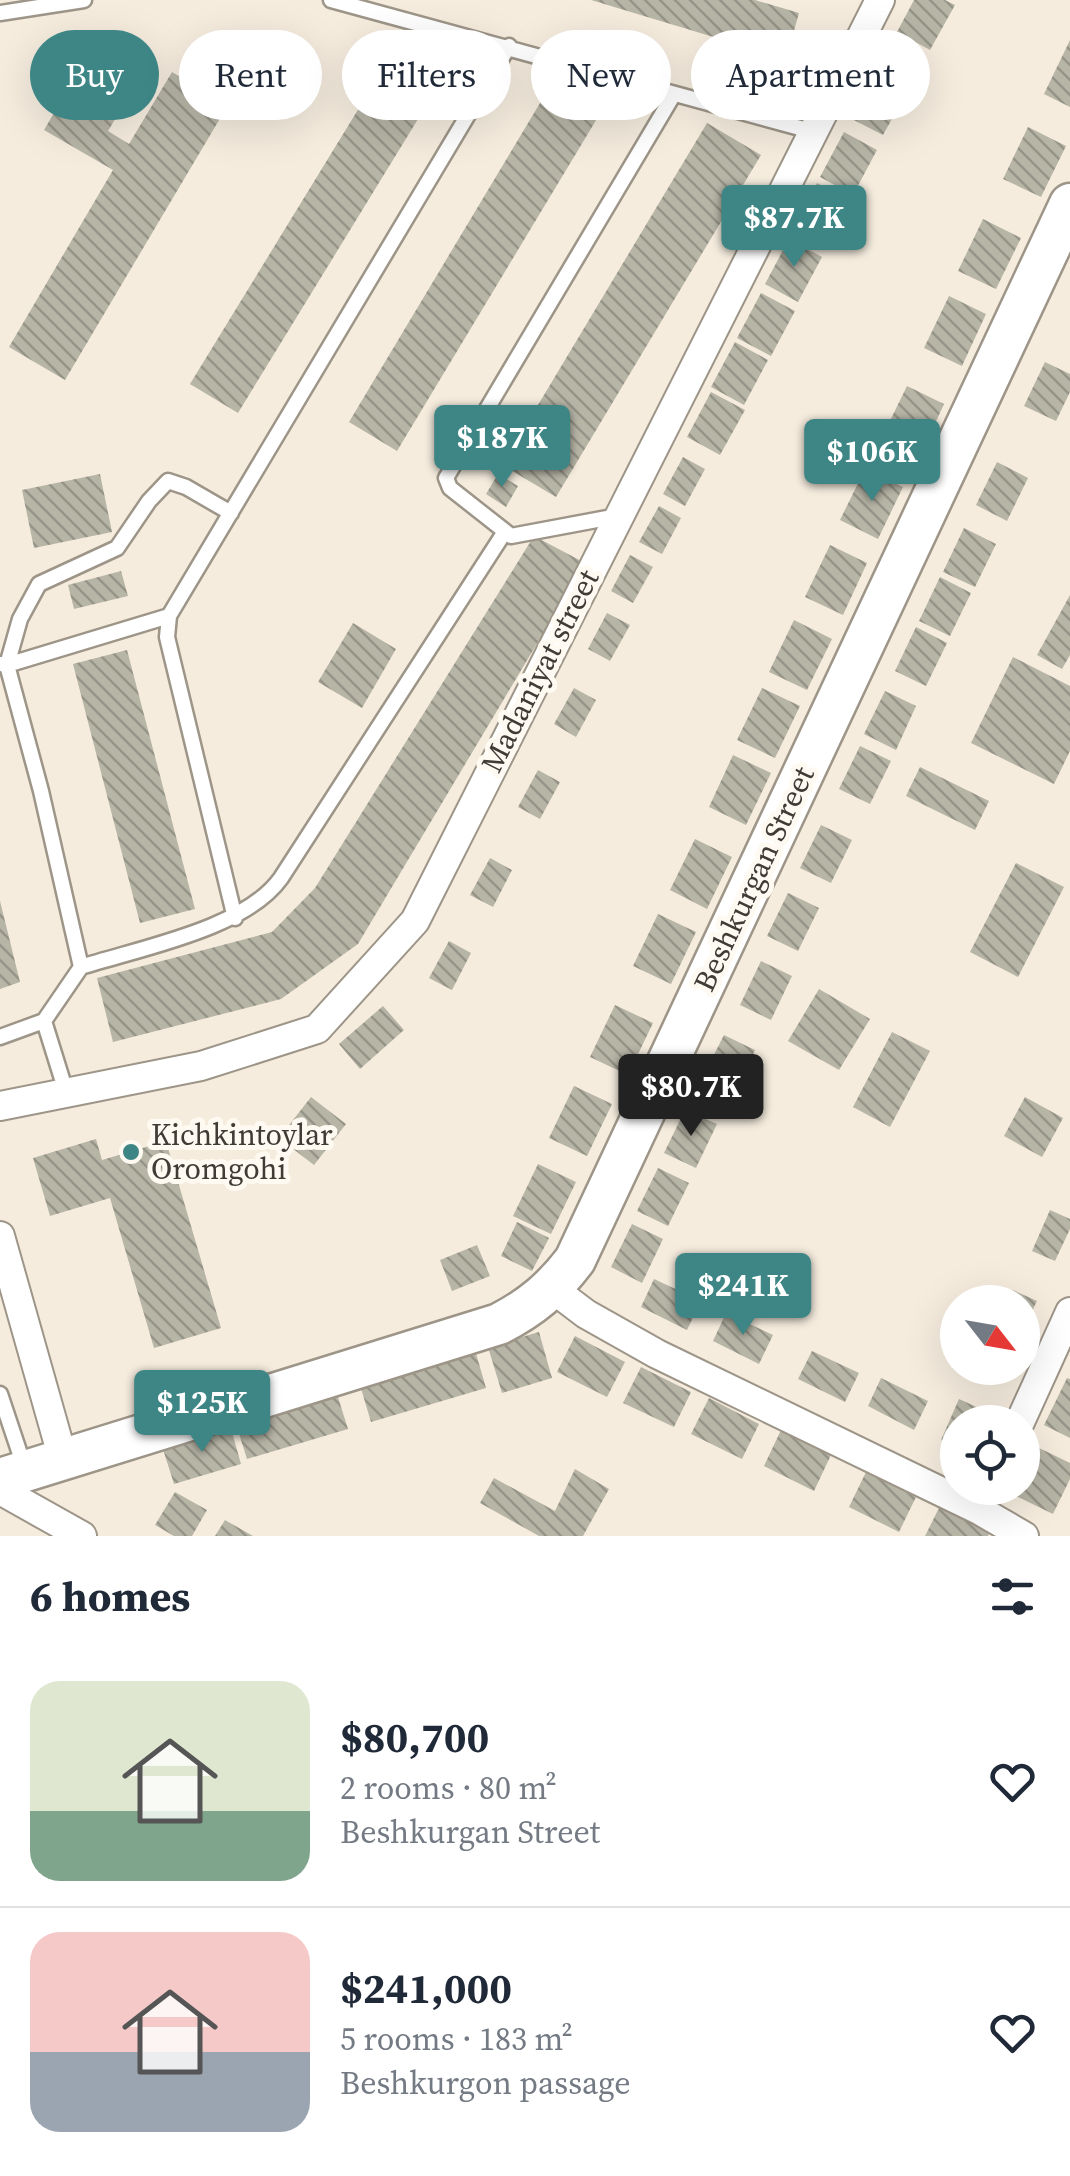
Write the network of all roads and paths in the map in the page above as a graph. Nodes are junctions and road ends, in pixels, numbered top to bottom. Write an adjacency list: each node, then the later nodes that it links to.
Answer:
1 (84, 0): 4 (lane)
2 (331, 0): 5 (lane)
3 (880, 0): 9 (street, Madaniyat street)
4 (0, 13)
5 (446, 30)
6 (511, 47): 7 (lane)
7 (674, 94): 9 (lane); 13 (lane)
8 (464, 120): 11 (lane)
9 (811, 132): 12 (street, Madaniyat street)
10 (1070, 204): 23 (main road, Beshkurgan Street)
11 (231, 513): 14 (lane); 15 (lane)
12 (618, 516): 13 (lane); 20 (street, Madaniyat street)
13 (504, 533): 16 (lane)
14 (169, 616): 15 (lane); 16 (lane)
15 (4, 664): 17 (lane)
16 (235, 918): 17 (lane)
17 (80, 967): 18 (lane)
18 (44, 1021): 19 (lane); 20 (lane)
19 (0, 1037)
20 (67, 1095): 21 (street, Madaniyat street)
21 (0, 1106)
22 (0, 1236): 27 (street)
23 (553, 1289): 27 (main road, Beshkurgan Street); 28 (street)
24 (1070, 1312): 26 (street)
25 (0, 1394): 27 (lane)
26 (1028, 1405)
27 (22, 1474): 30 (street)
28 (940, 1479)
29 (990, 1505): 31 (street)
30 (82, 1536)
31 (1024, 1536)

